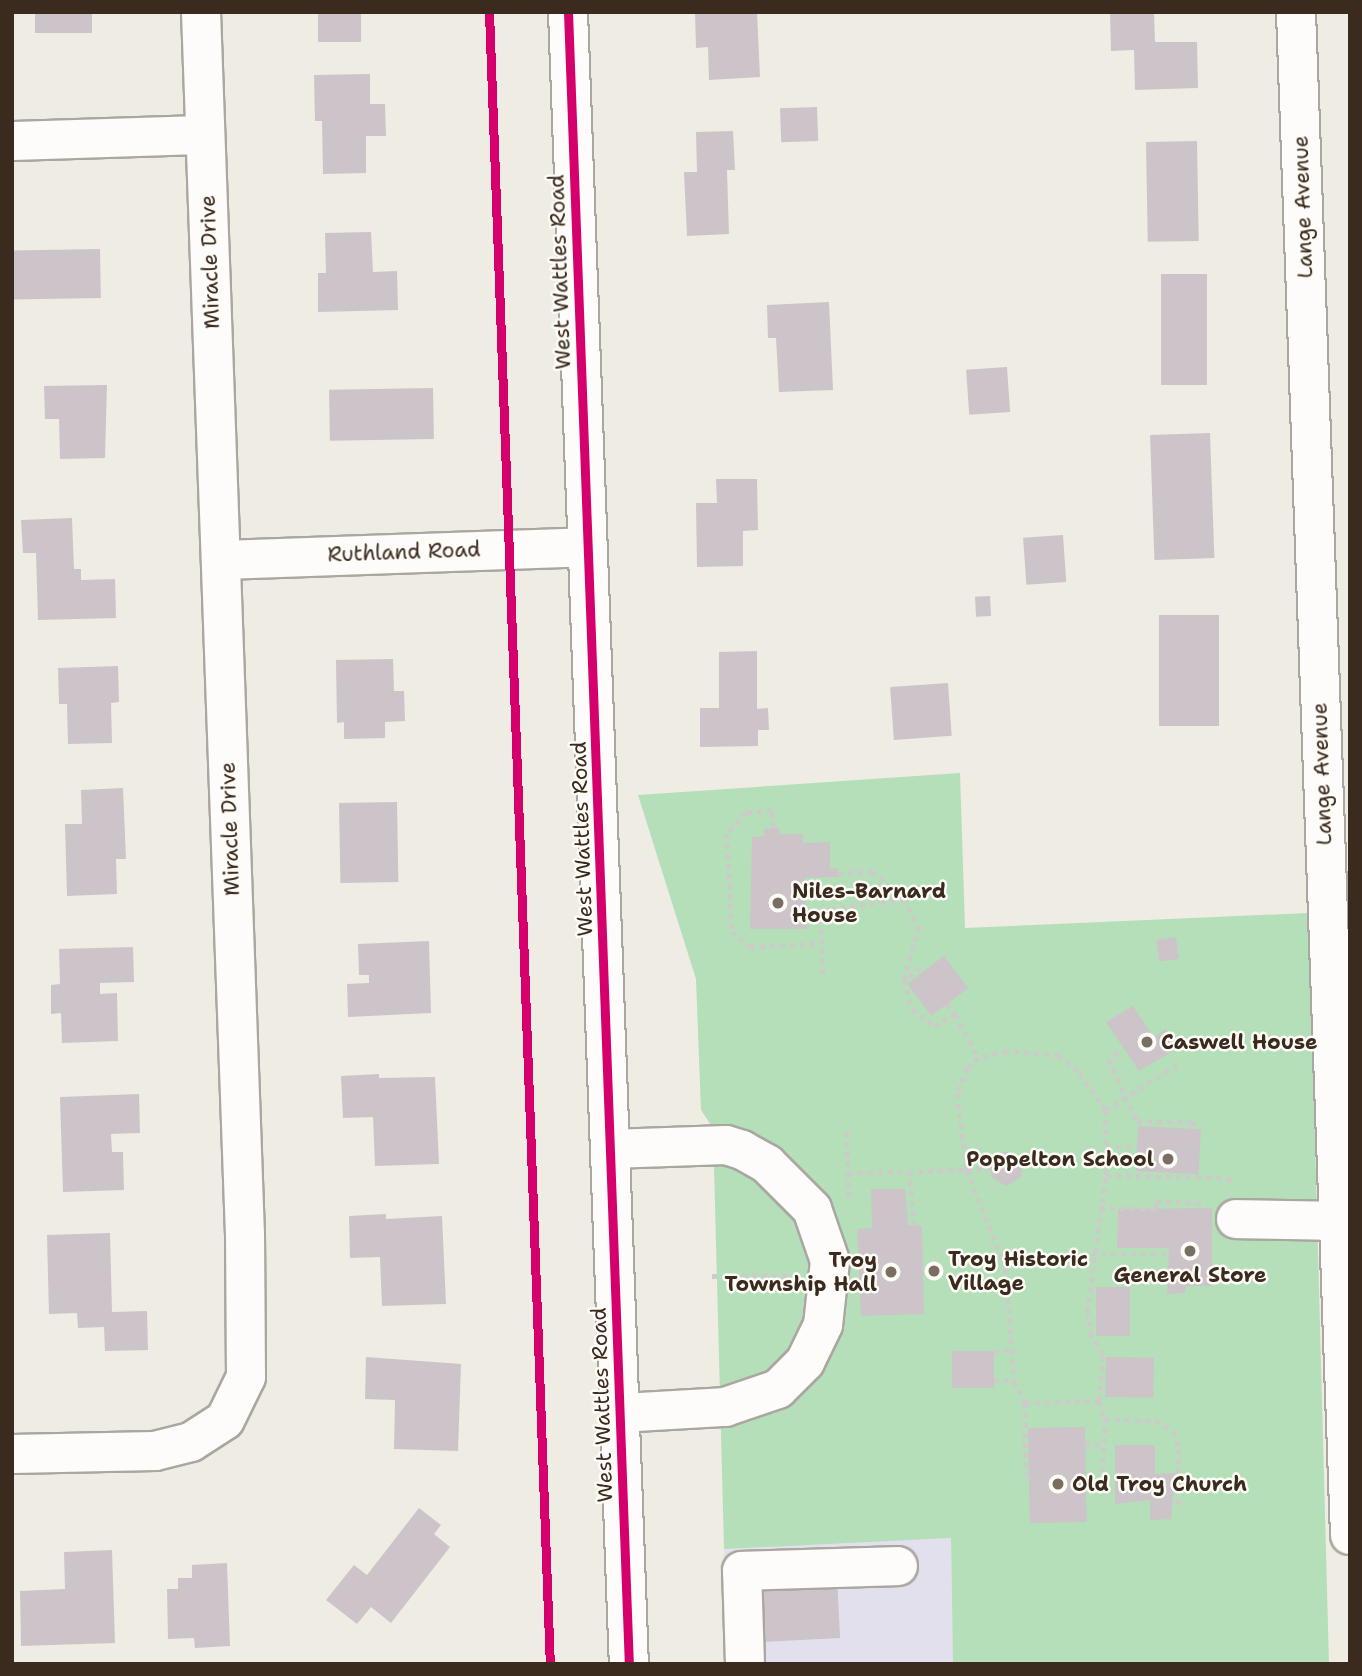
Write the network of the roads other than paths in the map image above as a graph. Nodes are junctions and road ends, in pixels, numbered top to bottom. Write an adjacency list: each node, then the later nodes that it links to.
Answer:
1 (201, 12): 4 (street, Miracle Drive)
2 (568, 12): 6 (street, West Wattles Road)
3 (1296, 12): 10 (street, Lange Avenue)
4 (205, 135): 5 (street); 7 (street, Miracle Drive)
5 (12, 141)
6 (588, 547): 7 (street, Ruthland Road); 8 (street, West Wattles Road)
7 (221, 560): 12 (street, Miracle Drive)
8 (610, 1149): 11 (street, West Wattles Road); 11 (street)
9 (1236, 1219): 10 (street)
10 (1338, 1221): 13 (street, Lange Avenue)
11 (620, 1413): 15 (street, West Wattles Road)
12 (12, 1454)
13 (1350, 1535)
14 (898, 1566): 16 (street)
15 (629, 1664)
16 (745, 1664)

